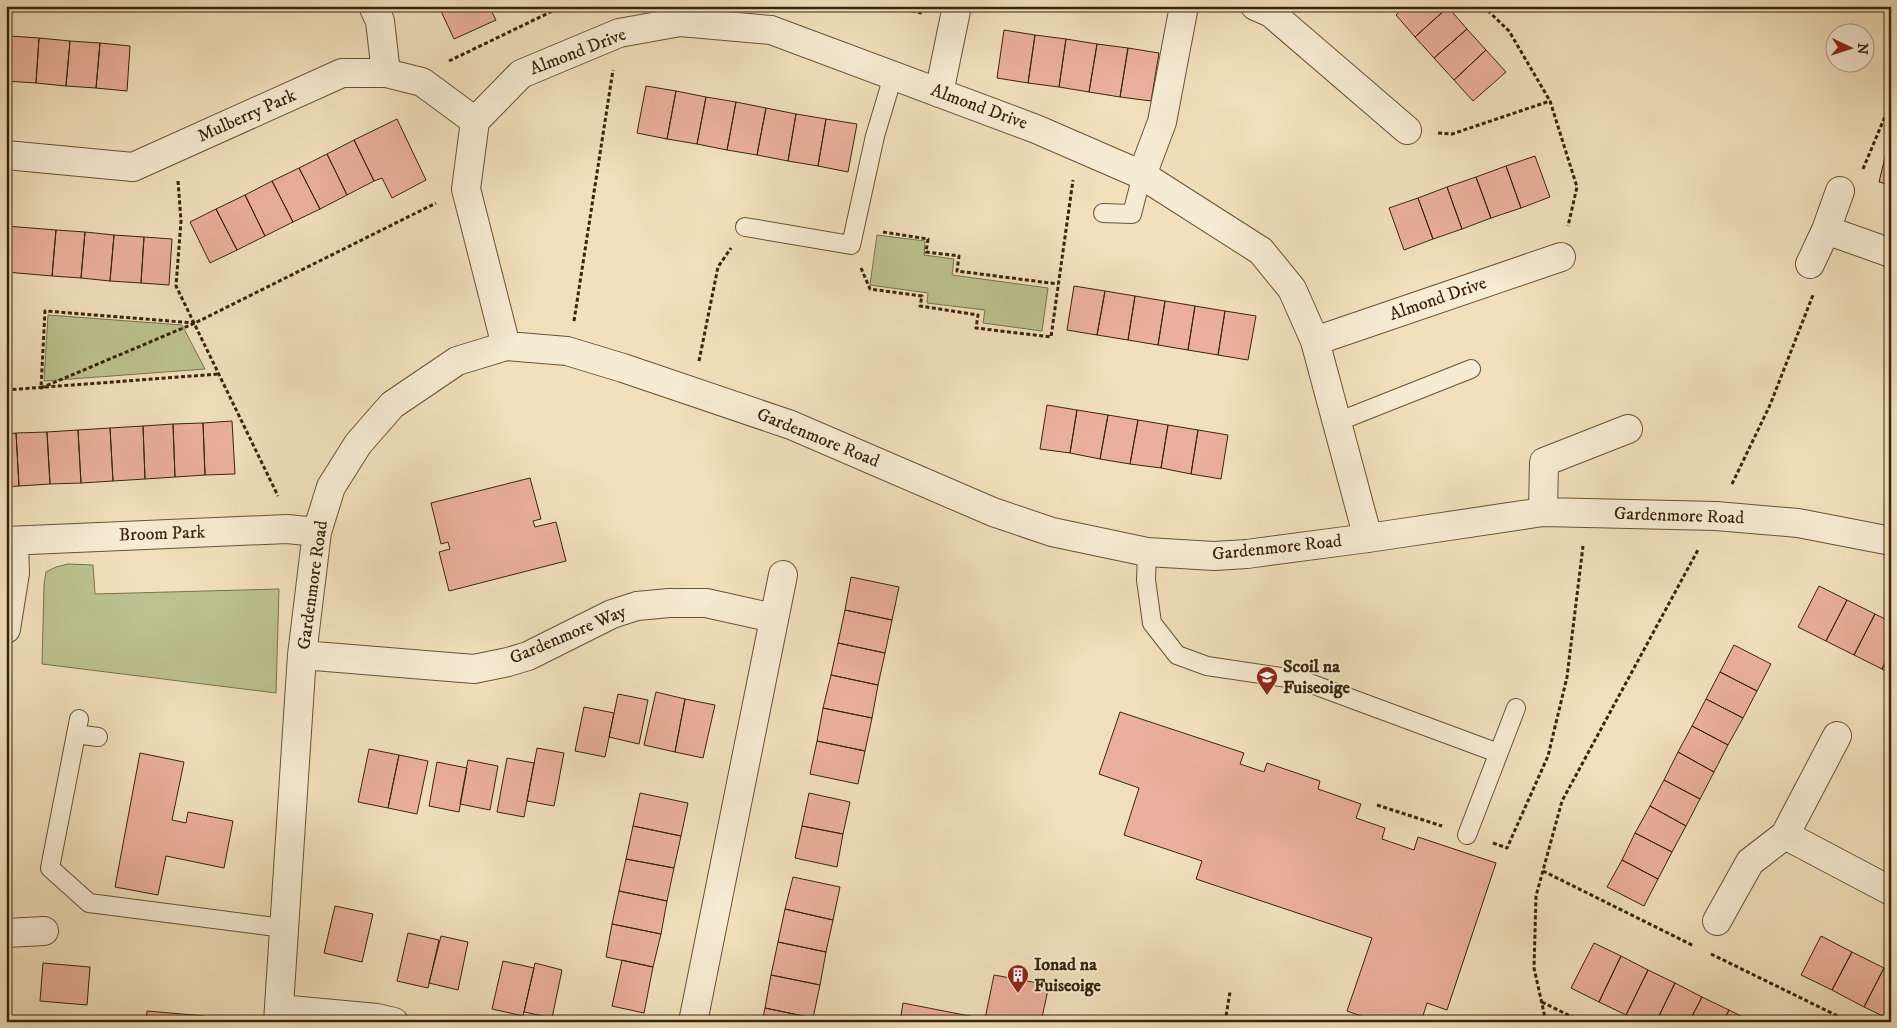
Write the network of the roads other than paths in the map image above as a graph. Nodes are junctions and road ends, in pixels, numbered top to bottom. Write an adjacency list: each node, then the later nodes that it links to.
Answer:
1 (373, 6): 6 (street)
2 (957, 6): 8 (street)
3 (1184, 6): 12 (street)
4 (1256, 6): 10 (street)
5 (680, 14): 7 (street, Almond Drive); 9 (street, Almond Drive)
6 (386, 73): 9 (street, Mulberry Park); 11 (street, Mulberry Park)
7 (893, 76): 8 (street, Almond Drive); 15 (lane)
8 (939, 93): 12 (street, Almond Drive)
9 (475, 121): 21 (street)
10 (1407, 130)
11 (6, 155)
12 (1142, 175): 14 (lane); 20 (street, Almond Drive)
13 (1840, 191): 16 (street)
14 (1103, 213)
15 (745, 227)
16 (1826, 230): 17 (street); 19 (street)
17 (1891, 253)
18 (1561, 257): 20 (street, Almond Drive)
19 (1810, 264)
20 (1315, 341): 23 (street, Almond Drive)
21 (506, 346): 26 (street, Gardenmore Road); 30 (street, Gardenmore Road)
22 (1471, 369): 23 (lane)
23 (1337, 422): 27 (street, Almond Drive)
24 (1628, 428): 25 (street)
25 (1543, 512): 27 (street, Gardenmore Road); 29 (street, Gardenmore Road)
26 (306, 531): 28 (street, Broom Park); 34 (street, Gardenmore Road)
27 (1368, 538): 30 (street, Gardenmore Road)
28 (10, 541): 33 (street)
29 (1891, 541)
30 (1147, 552): 38 (lane)
31 (782, 575): 32 (street)
32 (774, 618): 34 (street, Gardenmore Way); 48 (street)
33 (6, 629)
34 (302, 655): 43 (street, Gardenmore Road)
35 (1516, 708): 38 (lane)
36 (1837, 736): 40 (street)
37 (98, 737): 43 (lane)
38 (1498, 753): 39 (lane)
39 (1467, 835)
40 (1785, 835): 41 (street); 42 (street)
41 (1891, 891)
42 (1717, 921)
43 (283, 928): 46 (street, Gardenmore Road)
44 (44, 932): 45 (street)
45 (6, 933)
46 (278, 1016): 47 (street)
47 (394, 1022)
48 (693, 1022)

